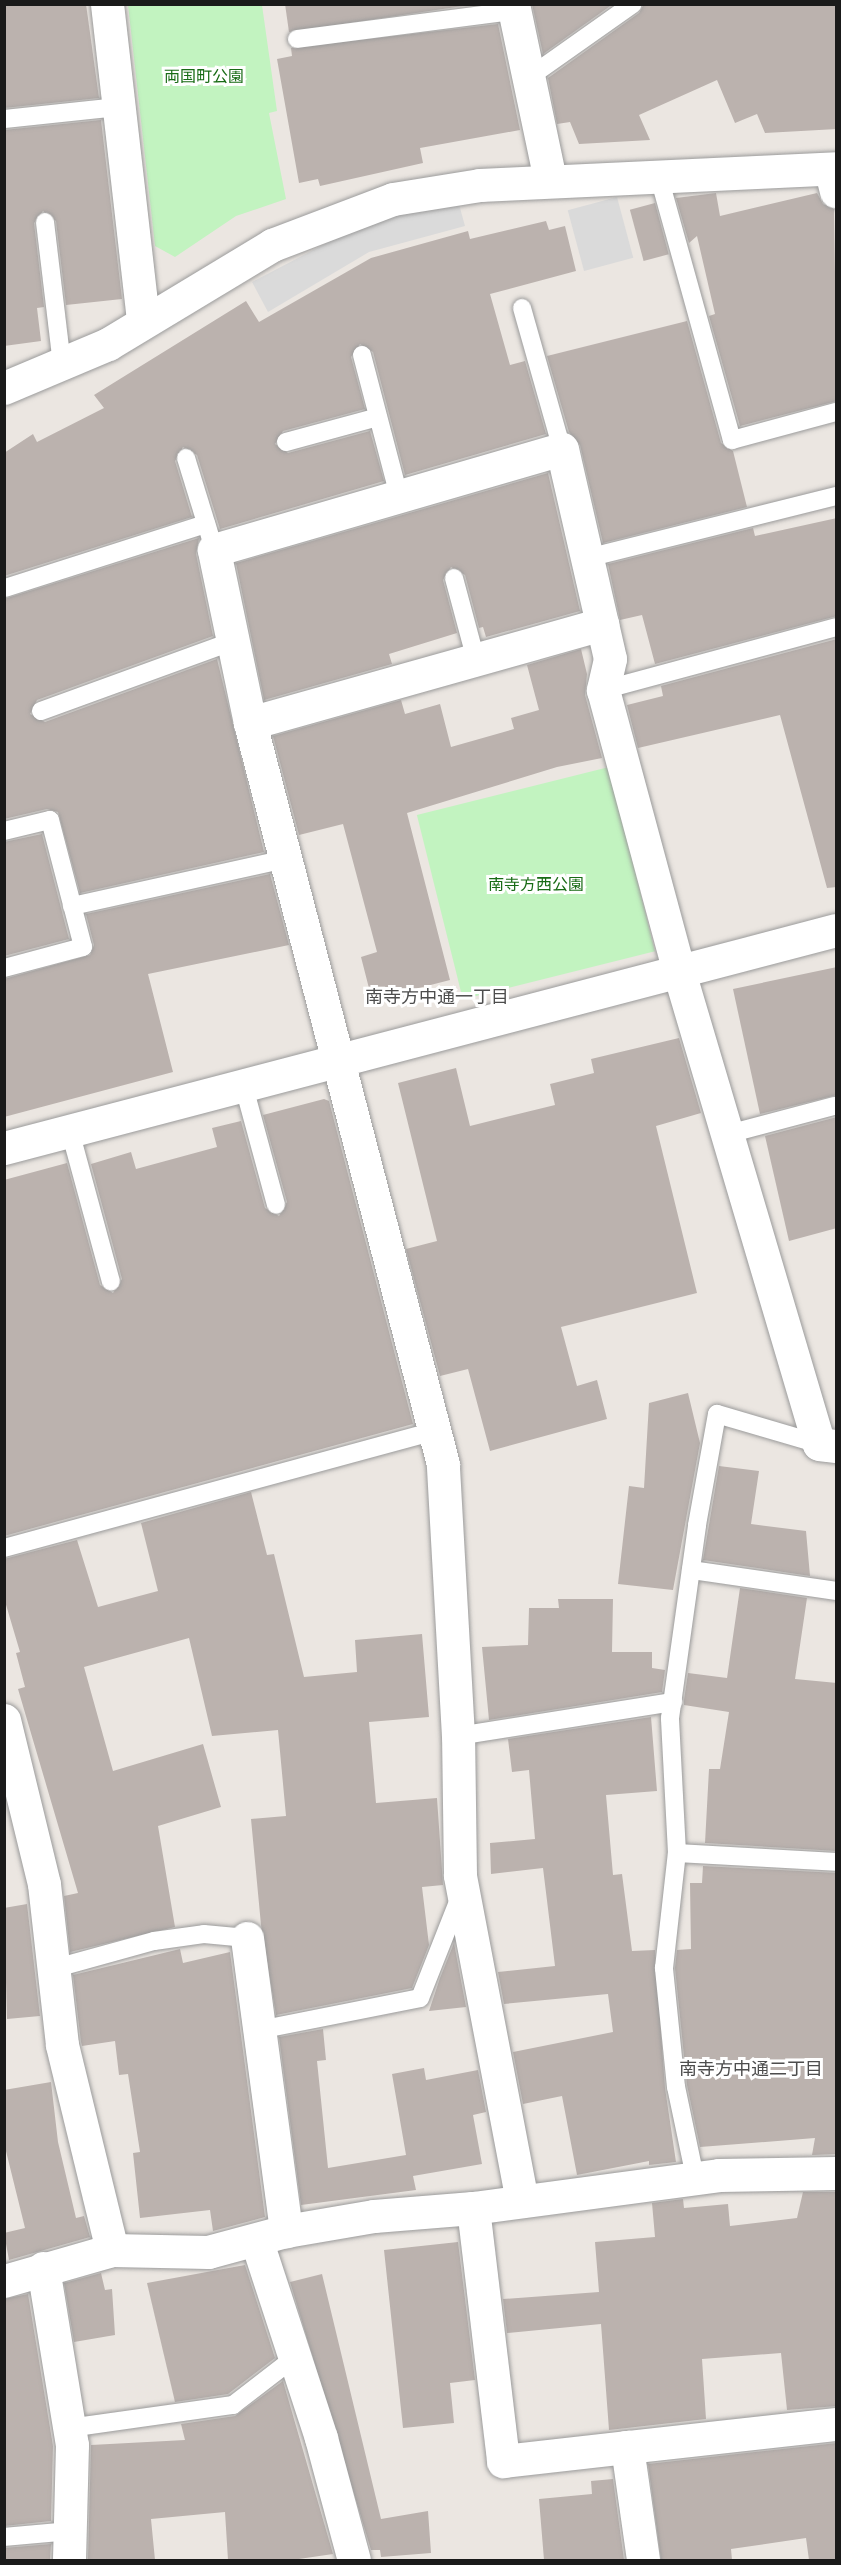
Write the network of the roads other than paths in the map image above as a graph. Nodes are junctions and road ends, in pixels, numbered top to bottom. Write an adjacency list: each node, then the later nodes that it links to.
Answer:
1 (107, 4): 6 (street)
2 (633, 4): 5 (lane)
3 (514, 8): 4 (lane); 5 (street)
4 (297, 39)
5 (528, 78): 10 (street)
6 (118, 106): 7 (lane); 13 (street)
7 (4, 119)
8 (659, 177): 9 (street); 10 (street); 17 (lane)
9 (835, 177)
10 (550, 180): 13 (street)
11 (45, 222): 15 (lane)
12 (522, 308): 20 (lane)
13 (143, 320): 15 (street)
14 (362, 355): 18 (lane)
15 (62, 364): 16 (street)
16 (4, 388)
17 (837, 412)
18 (378, 417): 19 (lane); 22 (lane)
19 (286, 442)
20 (562, 449): 22 (street); 25 (street)
21 (186, 458): 24 (lane)
22 (399, 496): 24 (street)
23 (837, 496): 25 (lane)
24 (210, 537): 27 (lane); 30 (street)
25 (587, 558): 28 (street)
26 (453, 578): 31 (lane)
27 (5, 588)
28 (602, 624): 31 (street); 32 (street)
29 (837, 627): 32 (lane)
30 (233, 641): 33 (lane); 34 (street)
31 (476, 660): 34 (street)
32 (603, 690): 40 (street)
33 (42, 711)
34 (250, 723): 36 (street)
35 (4, 831): 37 (lane)
36 (285, 859): 37 (lane); 41 (street)
37 (72, 906): 39 (lane)
38 (837, 930): 40 (street)
39 (4, 968)
40 (680, 972): 41 (street); 45 (street)
41 (338, 1062): 42 (street); 49 (street)
42 (244, 1087): 44 (street); 47 (lane)
43 (834, 1106): 45 (lane)
44 (70, 1131): 46 (street); 48 (lane)
45 (728, 1134): 50 (street)
46 (4, 1148)
47 (276, 1204)
48 (111, 1282)
49 (434, 1431): 51 (lane); 56 (street)
50 (828, 1445): 52 (lane)
51 (4, 1548)
52 (691, 1570): 53 (lane); 54 (lane)
53 (837, 1591)
54 (673, 1702): 56 (lane); 57 (lane)
55 (4, 1720): 61 (street)
56 (458, 1736): 59 (street)
57 (677, 1852): 58 (lane); 64 (lane)
58 (837, 1862)
59 (463, 1890): 62 (lane); 65 (street)
60 (247, 1938): 61 (lane); 62 (street)
61 (56, 1968): 68 (street)
62 (259, 2030): 67 (street)
63 (837, 2173): 64 (street)
64 (695, 2177): 65 (street)
65 (522, 2201): 66 (street)
66 (473, 2208): 67 (street); 74 (street)
67 (272, 2237): 68 (street); 71 (street)
68 (112, 2250): 69 (street)
69 (43, 2268): 70 (street); 73 (street)
70 (4, 2282)
71 (295, 2357): 73 (lane); 77 (street)
72 (837, 2424): 74 (street)
73 (69, 2428): 76 (street)
74 (627, 2447): 78 (street)
75 (4, 2537): 76 (lane)
76 (69, 2546)
77 (354, 2560)
78 (643, 2560)

